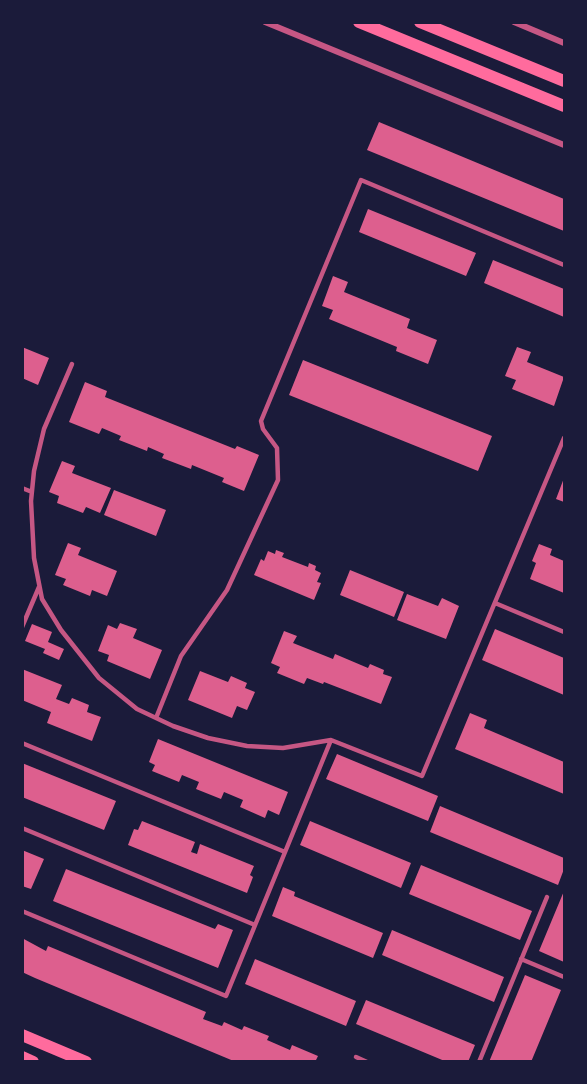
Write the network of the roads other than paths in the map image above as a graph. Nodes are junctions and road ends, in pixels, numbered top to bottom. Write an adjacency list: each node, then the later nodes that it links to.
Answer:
1 (265, 22): 9 (street)
2 (360, 22): 8 (main road)
3 (420, 22): 5 (main road)
4 (514, 22): 6 (street)
5 (435, 25): 7 (main road)
6 (564, 43)
7 (564, 81)
8 (564, 106)
9 (564, 145)
10 (564, 264): 19 (lane)
11 (72, 364): 14 (lane)
12 (564, 438): 16 (lane)
13 (22, 488): 14 (lane)
14 (32, 492): 15 (lane)
15 (39, 587): 17 (lane); 19 (lane)
16 (495, 603): 18 (lane); 20 (lane)
17 (22, 627)
18 (564, 632)
19 (156, 718): 20 (lane)
20 (332, 740): 23 (lane)
21 (22, 743): 23 (lane)
22 (22, 828): 26 (lane)
23 (285, 852): 26 (lane)
24 (547, 897): 27 (lane)
25 (22, 911): 26 (lane)
26 (255, 925)
27 (521, 959): 28 (lane); 35 (lane)
28 (564, 977)
29 (22, 1035): 33 (main road)
30 (22, 1057): 32 (main road)
31 (356, 1057): 34 (lane)
32 (33, 1062)
33 (86, 1062)
34 (367, 1062)
35 (479, 1062)

